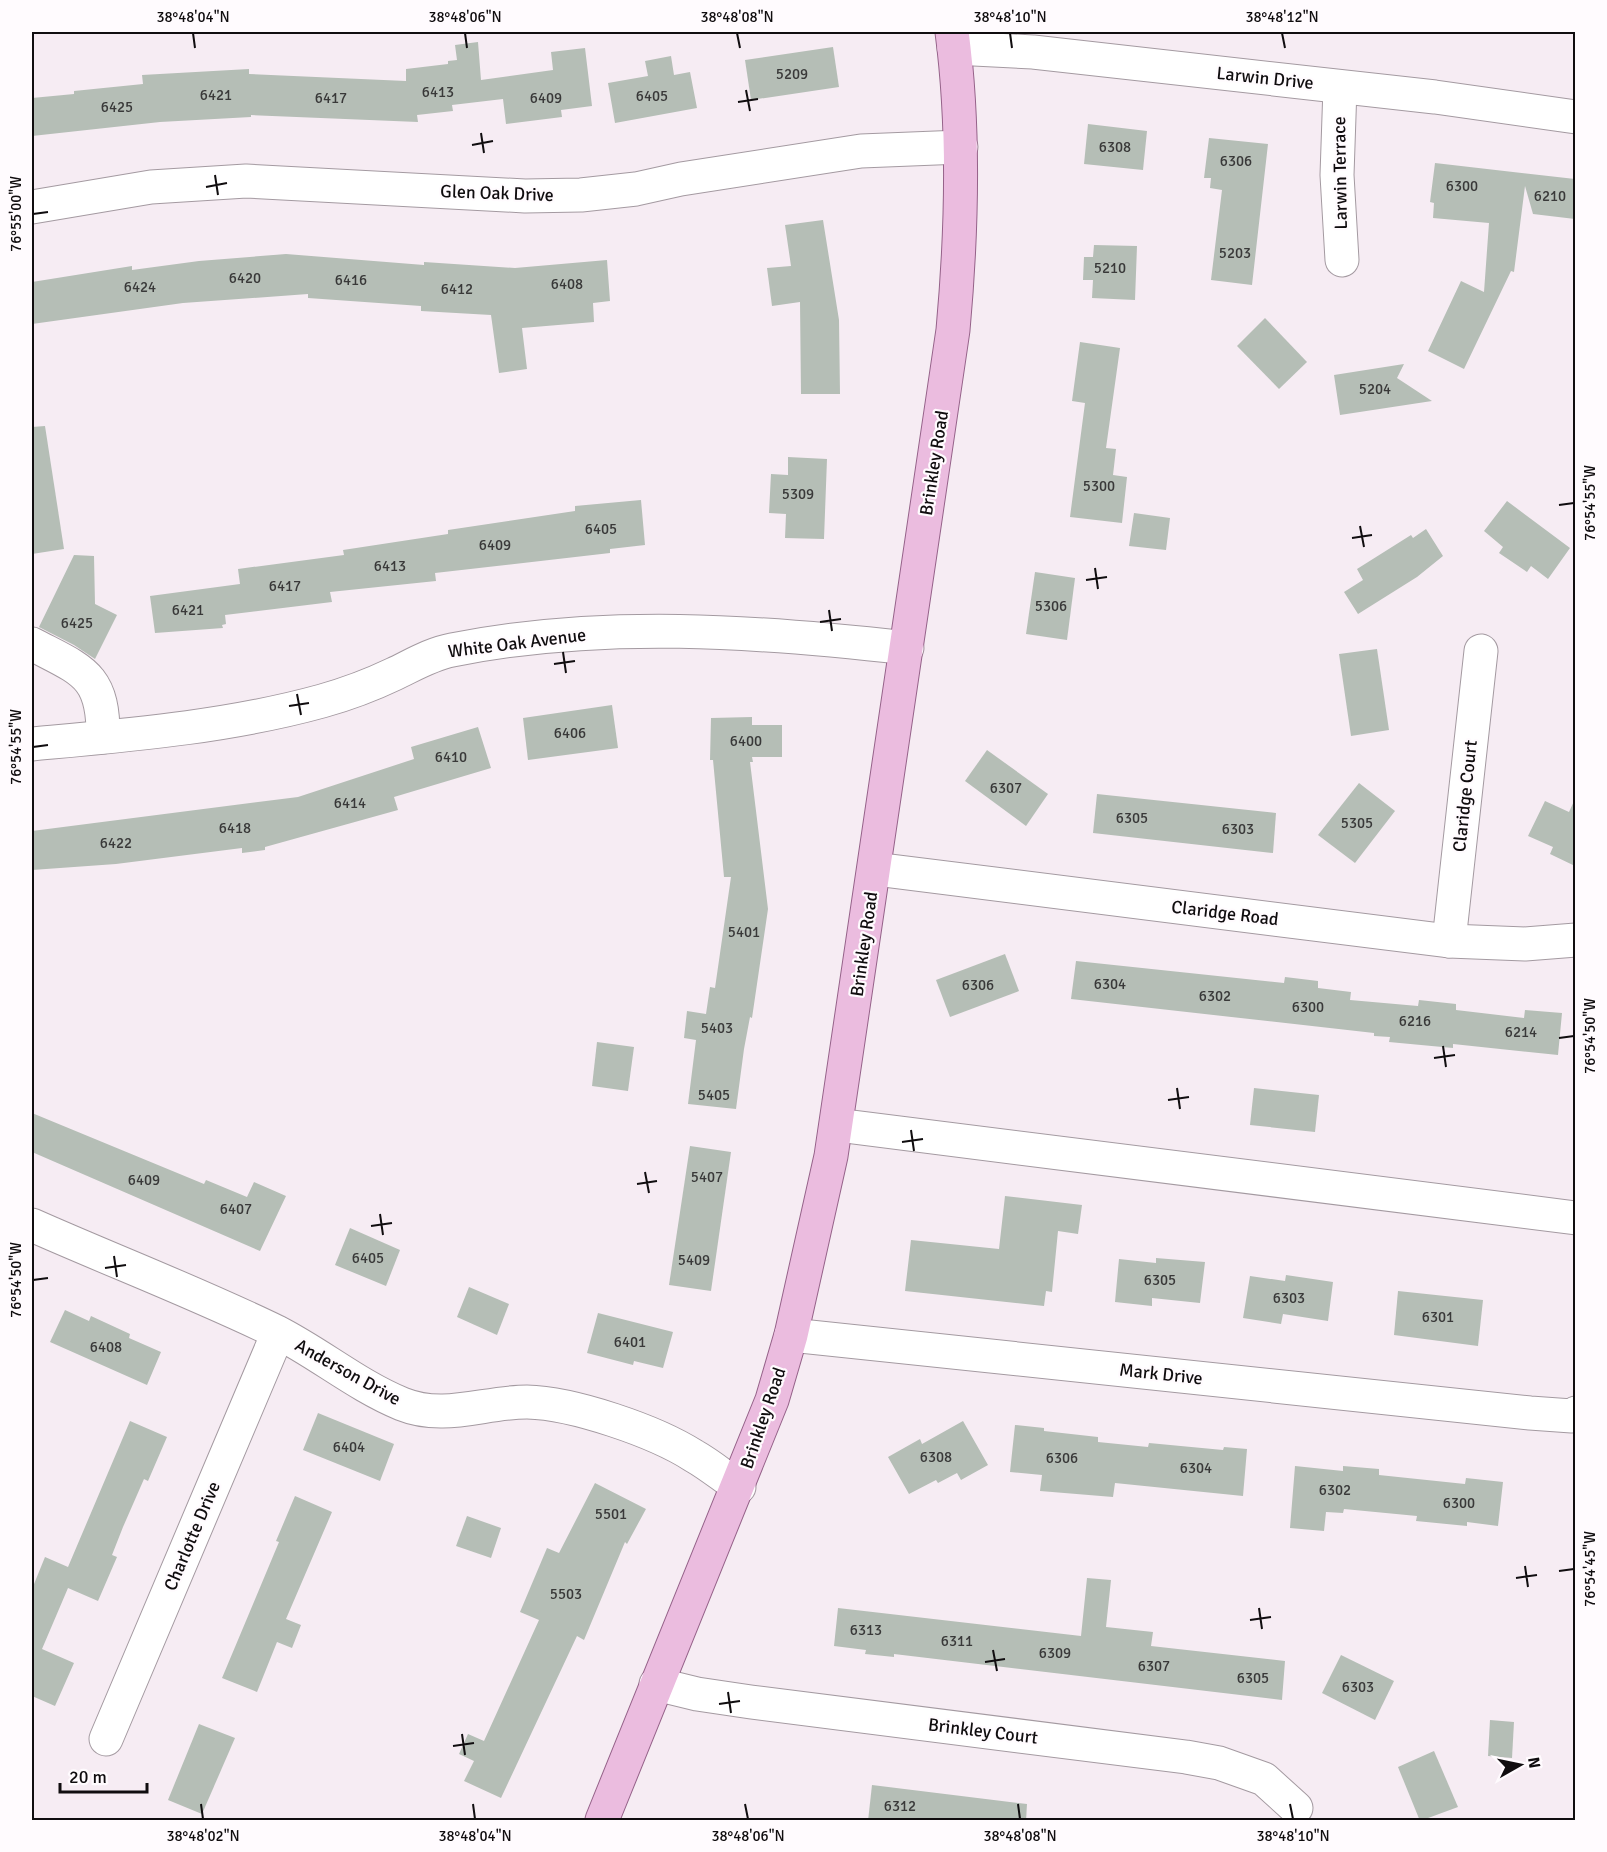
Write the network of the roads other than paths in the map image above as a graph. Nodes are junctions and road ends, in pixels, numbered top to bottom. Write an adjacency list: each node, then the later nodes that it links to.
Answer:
1 (953, 40): 2 (street, Larwin Drive); 4 (main road, Brinkley Road)
2 (1340, 87): 3 (street, Larwin Drive); 6 (street, Larwin Terrace)
3 (1575, 117)
4 (961, 147): 5 (street, Glen Oak Drive); 8 (main road, Brinkley Road)
5 (32, 207)
6 (1342, 260)
7 (32, 644): 10 (street)
8 (907, 648): 10 (street, White Oak Avenue); 12 (main road, Brinkley Road)
9 (1481, 651): 14 (street, Claridge Court)
10 (104, 737): 11 (street, White Oak Avenue)
11 (32, 744)
12 (875, 869): 14 (street, Claridge Road); 15 (main road, Brinkley Road)
13 (1575, 940): 14 (street, Claridge Road)
14 (1449, 941)
15 (837, 1125): 16 (street); 19 (main road, Brinkley Road)
16 (1575, 1218)
17 (32, 1225): 18 (street, Anderson Drive)
18 (278, 1333): 21 (street, Anderson Drive); 23 (street, Charlotte Drive)
19 (791, 1335): 20 (street, Mark Drive); 21 (main road, Brinkley Road)
20 (1575, 1413)
21 (739, 1487): 22 (main road, Brinkley Road)
22 (656, 1684): 24 (street, Brinkley Court); 25 (main road, Brinkley Road)
23 (106, 1739)
24 (1296, 1808)
25 (602, 1821)

